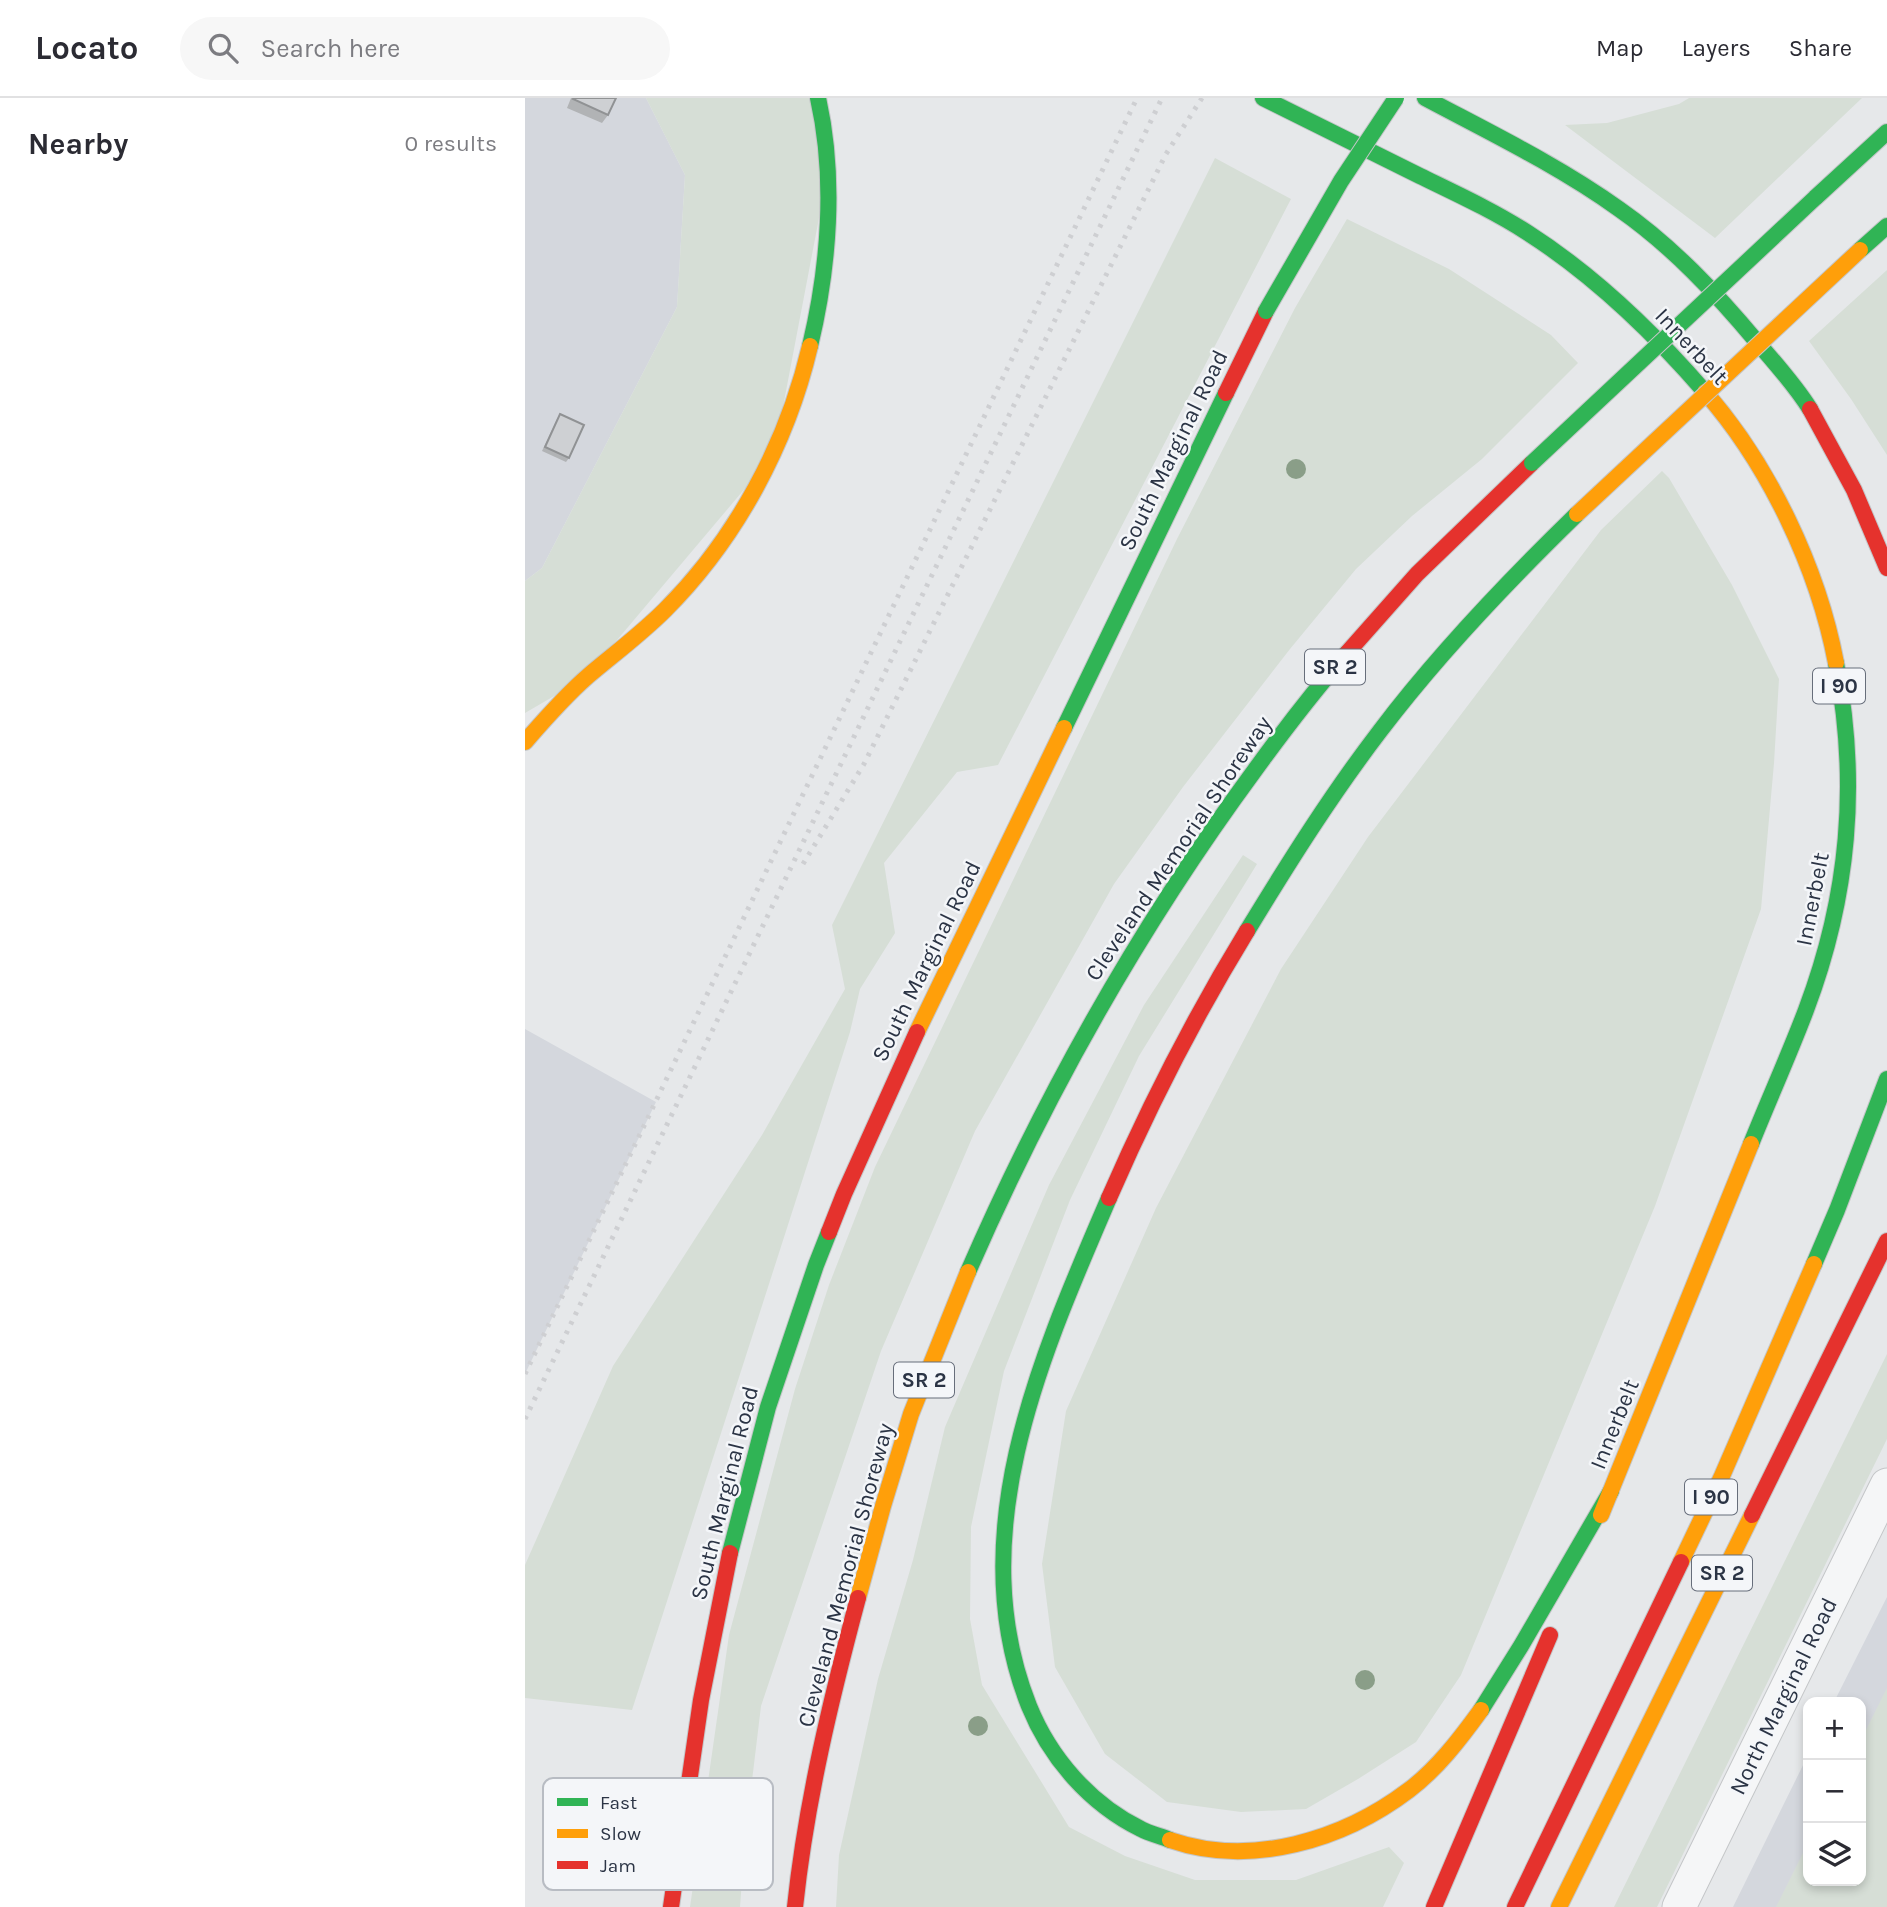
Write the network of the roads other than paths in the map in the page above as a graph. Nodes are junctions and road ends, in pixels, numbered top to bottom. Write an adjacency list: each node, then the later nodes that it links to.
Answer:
1 (818, 98): 8 (main road)
2 (1263, 98): 14 (main road, Innerbelt / I 90)
3 (1396, 98): 17 (main road, South Marginal Road, bridge)
4 (1425, 98): 7 (main road)
5 (1887, 132): 18 (main road, Cleveland Memorial Shoreway / SR 2, bridge)
6 (1887, 226): 14 (main road, bridge)
7 (1887, 568)
8 (585, 678): 9 (main road); 10 (main road)
9 (539, 705)
10 (525, 742)
11 (1887, 1079): 20 (main road, I 90)
12 (1887, 1241): 21 (main road, SR 2)
13 (1887, 1485): 22 (street, North Marginal Road)
14 (1611, 1491): 15 (main road, Innerbelt / I 90)
15 (1566, 1599)
16 (1556, 1623): 19 (main road)
17 (690, 1778)
18 (795, 1907)
19 (1434, 1907)
20 (1515, 1907)
21 (1559, 1907)
22 (1679, 1907)

